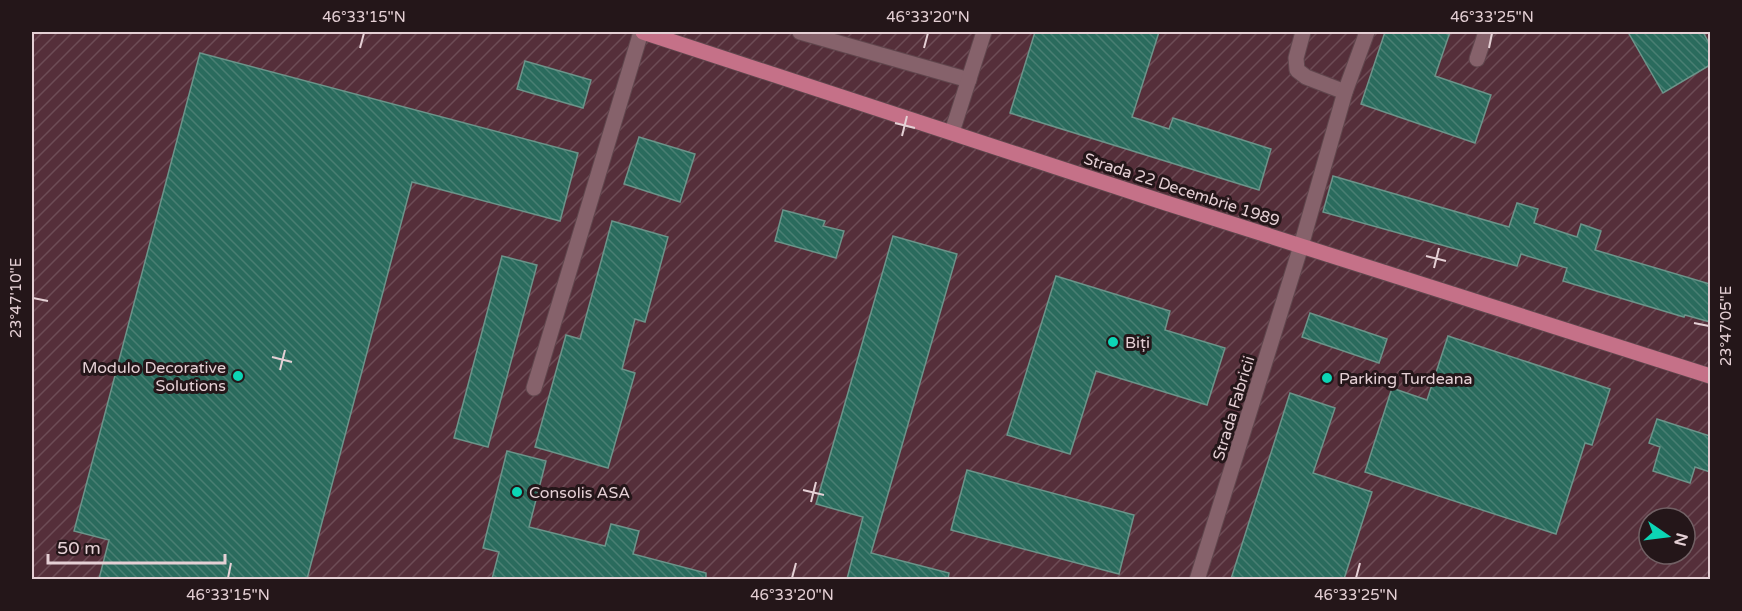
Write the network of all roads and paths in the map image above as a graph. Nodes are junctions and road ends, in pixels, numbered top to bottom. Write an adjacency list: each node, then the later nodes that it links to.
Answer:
1 (642, 32): 10 (main road, Strada 22 Decembrie 1989); 13 (street)
2 (800, 32): 8 (street)
3 (984, 32): 8 (street)
4 (1303, 32): 9 (street)
5 (1367, 32): 9 (street, Strada Fabricii)
6 (1486, 32): 7 (street)
7 (1477, 59)
8 (969, 80): 10 (street)
9 (1345, 92): 11 (street, Strada Fabricii)
10 (952, 132): 11 (main road, Strada 22 Decembrie 1989)
11 (1301, 246): 12 (main road, Strada 22 Decembrie 1989); 14 (street, Strada Fabricii)
12 (1710, 376)
13 (534, 388)
14 (1197, 579)

